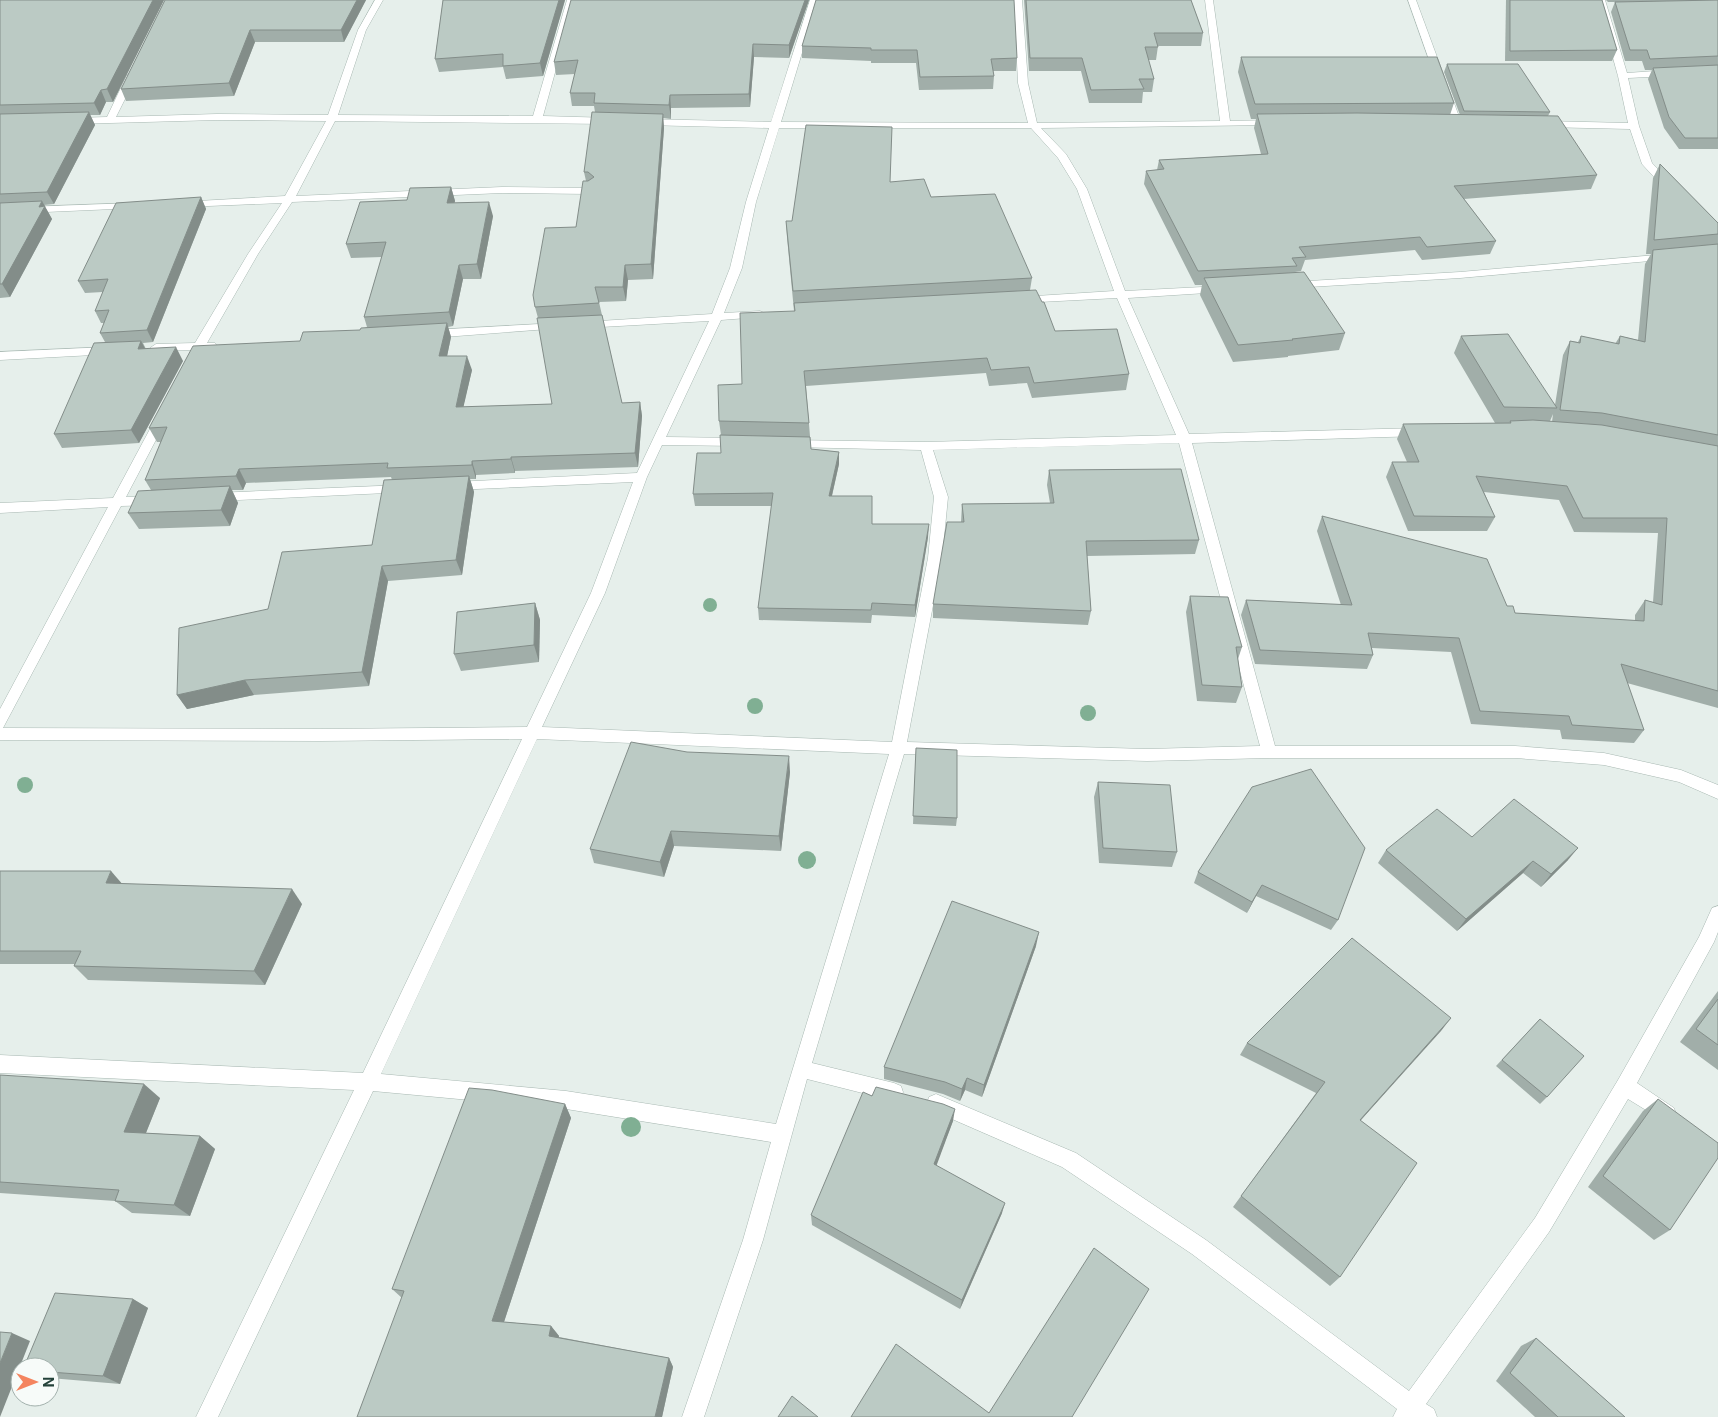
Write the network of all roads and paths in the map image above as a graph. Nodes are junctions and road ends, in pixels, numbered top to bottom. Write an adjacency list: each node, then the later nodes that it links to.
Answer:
1 (379, 0): 11 (street)
2 (571, 0): 12 (street)
3 (814, 0): 21 (street)
4 (1018, 0): 19 (street)
5 (1209, 0): 17 (street)
6 (1412, 0): 16 (street)
7 (1606, 5): 10 (street)
8 (135, 69): 13 (street)
9 (1680, 72): 10 (street)
10 (1623, 76): 20 (street)
11 (332, 118): 12 (street); 13 (street); 24 (street)
12 (537, 119): 21 (street)
13 (110, 120): 14 (street)
14 (64, 121)
15 (1284, 122): 17 (street)
16 (1456, 122)
17 (1225, 123): 19 (street)
18 (1535, 124): 20 (street)
19 (1033, 125): 21 (street); 31 (street)
20 (1634, 126): 23 (street)
21 (774, 127): 34 (street)
22 (590, 191): 24 (street)
23 (1679, 196)
24 (288, 201): 25 (street); 37 (street)
25 (173, 205)
26 (144, 206): 27 (street)
27 (0, 211)
28 (1682, 255): 29 (street)
29 (1281, 286)
30 (1231, 288): 31 (street)
31 (1121, 295): 32 (street); 44 (street)
32 (1013, 301)
33 (776, 313): 34 (street)
34 (717, 316): 35 (street); 45 (street)
35 (420, 334)
36 (218, 345): 37 (street)
37 (199, 346): 38 (street); 41 (street)
38 (139, 349)
39 (120, 350): 40 (street)
40 (0, 356)
41 (190, 364)
42 (167, 407): 54 (street)
43 (1438, 432): 44 (street)
44 (1184, 438): 48 (street); 60 (street)
45 (657, 441): 46 (street); 49 (street)
46 (757, 443)
47 (776, 443): 48 (street)
48 (926, 446): 59 (street)
49 (641, 478): 50 (street); 58 (street)
50 (441, 487)
51 (412, 488): 52 (street)
52 (206, 498)
53 (167, 500): 54 (street)
54 (118, 502): 55 (street); 56 (street)
55 (0, 508)
56 (0, 723)
57 (0, 734): 58 (street)
58 (532, 734): 59 (street); 65 (street)
59 (898, 748): 60 (street); 64 (street)
60 (1269, 752): 61 (street)
61 (1718, 792)
62 (1718, 913): 66 (street)
63 (0, 1064): 65 (street)
64 (801, 1069): 68 (street); 69 (street)
65 (368, 1082): 68 (street); 70 (street)
66 (1625, 1086): 67 (street); 69 (street)
67 (1679, 1121)
68 (782, 1134): 71 (street)
69 (1414, 1414)
70 (207, 1417)
71 (693, 1417)

